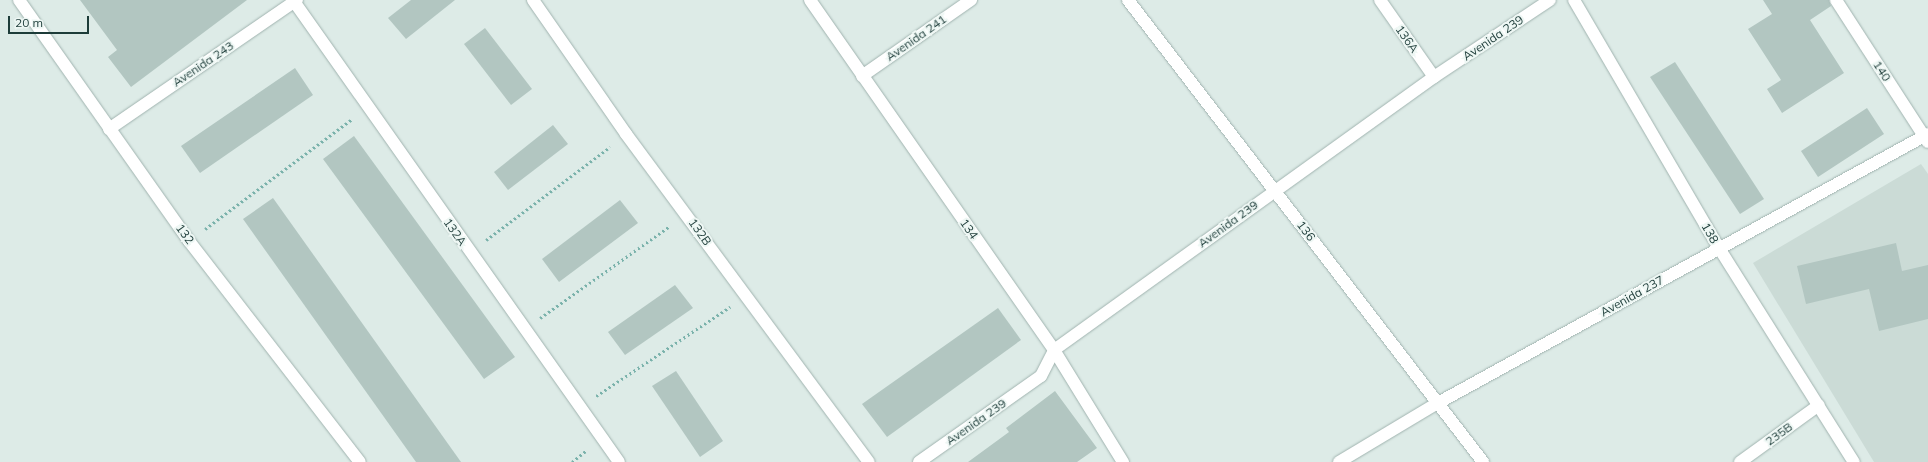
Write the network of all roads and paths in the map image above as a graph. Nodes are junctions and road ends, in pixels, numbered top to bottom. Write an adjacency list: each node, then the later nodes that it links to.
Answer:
1 (19, 0): 14 (street, 132)
2 (533, 0): 15 (street, 132B)
3 (810, 0): 11 (street, 134)
4 (971, 0): 11 (street, Avenida 241)
5 (1128, 0): 17 (street, 136)
6 (1380, 0): 12 (street, 136A)
7 (1550, 0): 12 (street, Avenida 239)
8 (1574, 0): 20 (street, 138)
9 (1836, 0): 16 (street, 140)
10 (295, 1): 13 (street, 132A); 14 (street, Avenida 243)
11 (862, 76): 24 (street, 134)
12 (1434, 77): 17 (street, Avenida 239)
13 (368, 107): 19 (path); 21 (street, 132A)
14 (109, 129): 19 (street, 132)
15 (626, 134): 18 (street, 132B); 21 (path)
16 (1927, 137): 20 (street, Avenida 237)
17 (1275, 190): 24 (street, Avenida 239); 25 (street, 136)
18 (687, 214): 22 (street, 132B); 23 (path)
19 (189, 240): 28 (street, 132)
20 (1719, 248): 25 (street, Avenida 237); 26 (street, 138)
21 (469, 253): 23 (street, 132A)
22 (746, 297): 27 (path); 30 (street, 132B)
23 (525, 328): 27 (street, 132A)
24 (1054, 350): 31 (street, Avenida 239); 32 (street, 134)
25 (1436, 404): 33 (street, Avenida 237); 34 (street, 136)
26 (1818, 405): 35 (street, 235B); 36 (street, 138)
27 (579, 407): 29 (street, 132A)
28 (360, 462)
29 (619, 462)
30 (869, 462)
31 (919, 462)
32 (1123, 462)
33 (1339, 462)
34 (1483, 462)
35 (1740, 462)
36 (1854, 462)

